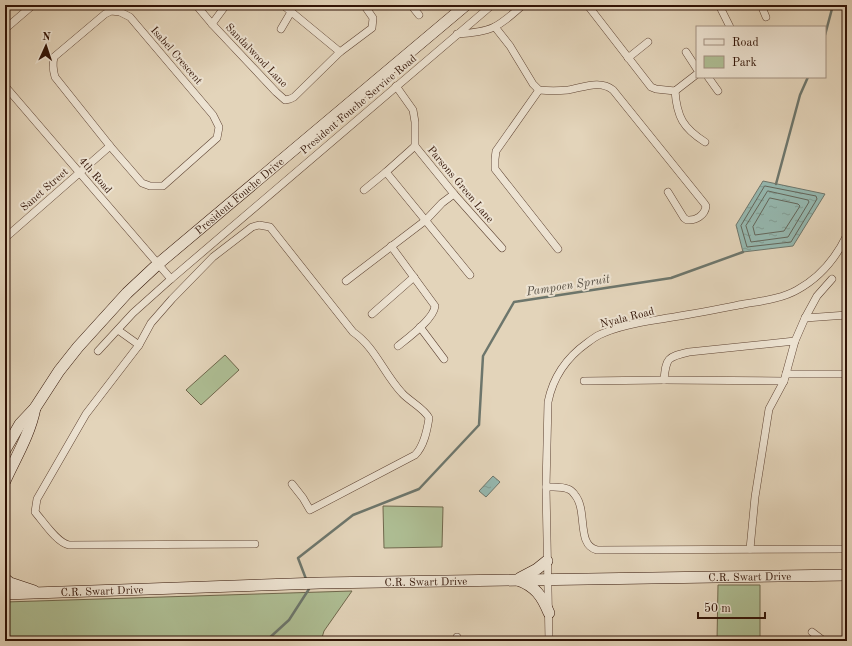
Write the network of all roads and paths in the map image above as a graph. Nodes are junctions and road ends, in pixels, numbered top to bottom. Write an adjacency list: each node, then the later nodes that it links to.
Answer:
1 (33, 5): 19 (street)
2 (196, 5): 16 (street, Sandalwood Lane)
3 (226, 5): 16 (street, Sandalwood Lane)
4 (283, 5): 13 (street)
5 (364, 5): 23 (street, Sandalwood Lane)
6 (410, 5): 14 (street)
7 (466, 5): 48 (street, President Fouche Drive)
8 (492, 5): 21 (street, President Fouche Service Road)
9 (523, 5): 18 (street)
10 (719, 5): 17 (street)
11 (761, 5): 15 (street)
12 (589, 7): 25 (street)
13 (290, 12): 20 (street); 23 (street)
14 (419, 15)
15 (766, 17)
16 (212, 24): 23 (street, Sandalwood Lane)
17 (730, 26)
18 (495, 27): 21 (street); 31 (street)
19 (5, 29)
20 (281, 30)
21 (457, 34): 30 (street, President Fouche Service Road)
22 (648, 42): 25 (street)
23 (340, 52)
24 (686, 52): 26 (street)
25 (628, 58): 32 (street)
26 (696, 67)
27 (696, 75): 32 (street)
28 (709, 78): 33 (street)
29 (5, 86): 38 (street, 4th Road)
30 (396, 86): 36 (street, Parsons Green Lane); 51 (street, President Fouche Service Road)
31 (539, 90): 40 (street); 47 (street)
32 (675, 91): 34 (street)
33 (718, 91)
34 (705, 142)
35 (110, 146): 35 (street, Isabel Crescent); 38 (street)
36 (415, 146): 37 (street); 41 (street, Parsons Green Lane)
37 (386, 172): 39 (street); 42 (street)
38 (80, 173): 44 (street, Sanet Street); 48 (street, 4th Road)
39 (364, 190)
40 (668, 192)
41 (454, 194): 42 (street); 46 (street, Parsons Green Lane)
42 (426, 220): 45 (street); 49 (street)
43 (847, 235): 72 (street, Nyala Road)
44 (5, 238)
45 (391, 246): 50 (street); 53 (street)
46 (502, 248)
47 (558, 249)
48 (158, 264): 51 (street, 4th Road); 68 (street, President Fouche Drive)
49 (470, 275)
50 (414, 277): 54 (street); 57 (street)
51 (171, 278): 58 (street, President Fouche Service Road)
52 (832, 278): 56 (street)
53 (346, 281)
54 (372, 314)
55 (847, 315): 56 (street)
56 (805, 318): 59 (street)
57 (420, 327): 61 (street); 63 (street)
58 (118, 330): 60 (street); 62 (street, President Fouche Service Road)
59 (795, 341): 65 (street); 66 (street)
60 (139, 345): 71 (street); 73 (street)
61 (398, 346)
62 (98, 351)
63 (444, 359)
64 (847, 374): 65 (street)
65 (785, 378): 66 (street); 75 (street)
66 (664, 380): 67 (street)
67 (584, 381)
68 (35, 408): 69 (street, President Fouche Drive); 70 (street, President Fouche Drive)
69 (5, 450)
70 (5, 480)
71 (292, 484)
72 (546, 487): 75 (street); 76 (street, Nyala Road)
73 (255, 544)
74 (847, 549): 75 (street)
75 (750, 550)
76 (548, 561): 79 (street); 80 (street, Nyala Road)
77 (847, 575): 80 (street, C.R. Swart Drive)
78 (5, 579): 81 (street)
79 (516, 579): 80 (street, C.R. Swart Drive); 81 (street, C.R. Swart Drive); 83 (street)
80 (548, 579): 83 (street, Nyala Road)
81 (38, 593): 82 (street, C.R. Swart Drive)
82 (5, 594)
83 (548, 613): 85 (street, Nyala Road)
84 (812, 632): 86 (street)
85 (549, 641)
86 (824, 641)

